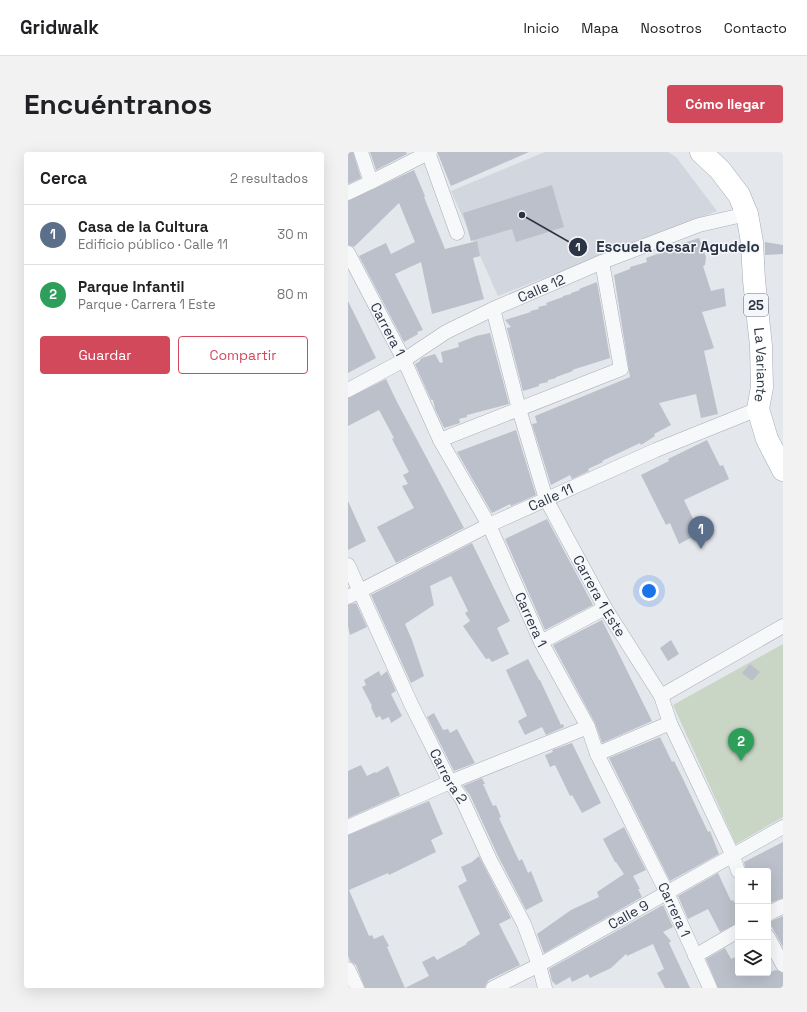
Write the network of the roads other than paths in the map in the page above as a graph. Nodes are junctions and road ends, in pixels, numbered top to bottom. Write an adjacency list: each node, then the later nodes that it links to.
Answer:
1 (361, 152): 4 (street)
2 (429, 152): 4 (street); 7 (street)
3 (701, 152): 6 (main road, La Variante / 25)
4 (371, 182): 5 (street)
5 (348, 193)
6 (747, 214): 9 (street, Calle 12); 14 (main road, La Variante / 25)
7 (457, 233)
8 (348, 253): 11 (street, Carrera 1)
9 (602, 262): 10 (street, Calle 12); 13 (street)
10 (493, 308): 11 (street, Calle 12); 13 (street, Carrera 1 Este)
11 (404, 360): 12 (street, Calle 12); 15 (street, Carrera 1)
12 (348, 390)
13 (519, 409): 15 (street); 17 (street, Carrera 1 Este)
14 (758, 409): 16 (main road, La Variante / 25); 17 (street, Calle 11)
15 (440, 440): 18 (street, Carrera 1)
16 (783, 470)
17 (546, 499): 18 (street, Calle 11); 21 (street, Carrera 1 Este)
18 (489, 525): 20 (street, Calle 11); 23 (street, Carrera 1)
19 (348, 565): 20 (street, Carrera 2)
20 (354, 594): 28 (street, Carrera 2)
21 (605, 608): 23 (street); 24 (street, Carrera 1 Este)
22 (783, 626): 24 (street)
23 (541, 642): 26 (street, Carrera 1)
24 (661, 696): 25 (street, Carrera 1 Este)
25 (670, 723): 27 (street); 31 (street, Carrera 1 Este)
26 (588, 727): 27 (street, Carrera 1); 28 (street)
27 (597, 754): 33 (street, Carrera 1)
28 (450, 782): 29 (street); 39 (street, Carrera 2)
29 (348, 827)
30 (783, 827): 31 (street, Calle 9)
31 (733, 856): 32 (street, Carrera 1 Este); 33 (street, Calle 9)
32 (737, 868)
33 (667, 893): 38 (street, Carrera 1); 39 (street, Calle 9)
34 (783, 906): 35 (street)
35 (771, 912)
36 (735, 933): 38 (street)
37 (770, 940): 40 (street)
38 (695, 956): 45 (street, Carrera 1)
39 (539, 965): 43 (street, Calle 9); 44 (street, Carrera 2)
40 (783, 965)
41 (348, 969): 42 (street)
42 (357, 988)
43 (493, 988)
44 (545, 988)
45 (710, 988)

